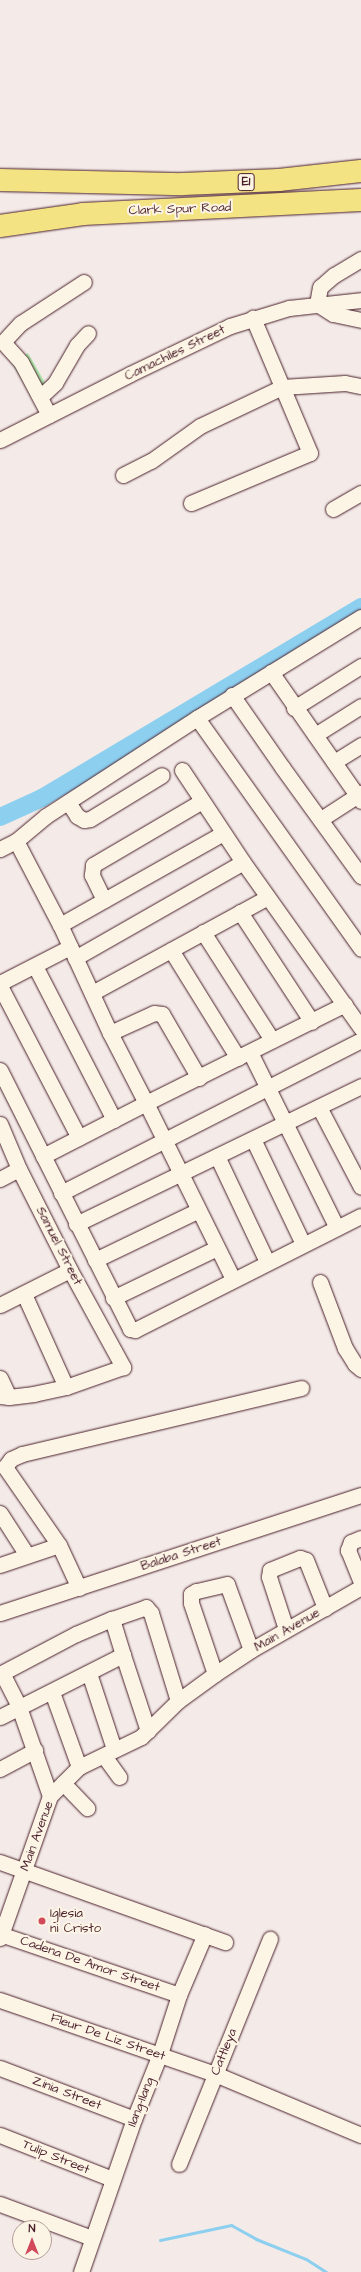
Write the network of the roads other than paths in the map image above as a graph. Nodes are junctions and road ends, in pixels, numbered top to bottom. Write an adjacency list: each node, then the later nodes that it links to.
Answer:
1 (361, 171): 2 (highway, Clark Spur Road / E1)
2 (0, 180)
3 (361, 184): 5 (highway)
4 (361, 200): 5 (highway, Clark Spur Road / E1)
5 (83, 214): 6 (highway, Clark Spur Road / E1)
6 (0, 226)
7 (361, 259): 10 (street)
8 (84, 282): 14 (street)
9 (361, 300): 10 (street, Camachiles Street)
10 (317, 304): 11 (street, Camachiles Street); 12 (street)
11 (253, 318): 16 (street); 18 (street, Camachiles Street)
12 (361, 320)
13 (88, 333): 17 (street)
14 (2, 341): 17 (street)
15 (361, 386): 16 (street)
16 (282, 387): 20 (street); 22 (street)
17 (40, 397): 18 (street)
18 (49, 415): 19 (street, Camachiles Street)
19 (0, 440)
20 (123, 475)
21 (361, 493): 23 (street)
22 (191, 503)
23 (333, 508)
24 (361, 617): 26 (street)
25 (361, 666): 29 (street)
26 (270, 672): 27 (street); 29 (street)
27 (232, 695): 30 (street); 39 (street)
28 (361, 706): 31 (street)
29 (294, 708): 31 (street)
30 (197, 718): 38 (street); 50 (street)
31 (315, 735): 33 (street)
32 (361, 745): 33 (street)
33 (334, 762): 36 (street)
34 (182, 770): 37 (street)
35 (162, 775): 38 (street)
36 (360, 796): 39 (street)
37 (202, 801): 40 (street); 46 (street)
38 (68, 802): 41 (street)
39 (320, 819): 44 (street)
40 (223, 833): 43 (street); 46 (street)
41 (16, 841): 42 (street); 48 (street)
42 (0, 849)
43 (243, 862): 45 (street); 52 (street)
44 (361, 876)
45 (268, 897): 47 (street); 57 (street)
46 (104, 900): 48 (street)
47 (240, 912): 49 (street); 58 (street)
48 (60, 924): 52 (street)
49 (203, 932): 51 (street); 61 (street)
50 (360, 945)
51 (171, 950): 56 (street); 63 (street)
52 (73, 953): 53 (street); 56 (street)
53 (35, 966): 54 (street); 70 (street)
54 (0, 983)
55 (0, 986): 73 (street)
56 (92, 993): 60 (street)
57 (345, 1004): 58 (street); 59 (street)
58 (312, 1022): 61 (street)
59 (361, 1028)
60 (110, 1033): 65 (street); 68 (street)
61 (272, 1040): 63 (street)
62 (361, 1040): 66 (street)
63 (244, 1055): 65 (street); 66 (street)
64 (0, 1070): 76 (street)
65 (199, 1078): 68 (street)
66 (268, 1089): 71 (street); 74 (street)
67 (359, 1091): 69 (street)
68 (146, 1102): 70 (street); 74 (street)
69 (318, 1107): 71 (street); 81 (street)
70 (114, 1120): 73 (street)
71 (285, 1123): 75 (street); 86 (street)
72 (0, 1124): 78 (street, Samuel Street)
73 (79, 1138): 76 (street)
74 (164, 1139): 79 (street); 82 (street)
75 (253, 1139): 77 (street); 87 (street)
76 (43, 1156): 82 (street)
77 (217, 1156): 79 (street); 90 (street)
78 (19, 1169): 80 (street); 91 (street, Samuel Street)
79 (181, 1173): 83 (street); 85 (street)
80 (0, 1179)
81 (361, 1187)
82 (60, 1193): 85 (street)
83 (198, 1210): 88 (street); 89 (street)
84 (361, 1216): 86 (street)
85 (76, 1224): 89 (street)
86 (337, 1228): 87 (street)
87 (303, 1244): 90 (street)
88 (217, 1248): 92 (street); 95 (street)
89 (95, 1260): 95 (street)
90 (267, 1262): 92 (street)
91 (70, 1270): 94 (street); 99 (street, Samuel Street)
92 (233, 1279): 95 (street)
93 (320, 1282): 97 (street)
94 (24, 1294): 96 (street); 99 (street)
95 (113, 1298)
96 (0, 1305)
97 (361, 1369)
98 (0, 1378): 101 (street)
99 (66, 1387): 101 (street)
100 (301, 1388): 102 (street)
101 (5, 1397)
102 (3, 1468): 106 (street)
103 (361, 1495): 110 (street, Balaba Street)
104 (0, 1513): 107 (street)
105 (361, 1538): 109 (street)
106 (59, 1545): 107 (street); 110 (street)
107 (27, 1555): 108 (street)
108 (0, 1565)
109 (361, 1583)
110 (79, 1588): 113 (street, Balaba Street)
111 (361, 1588): 112 (street, Main Avenue)
112 (325, 1608): 115 (street, Main Avenue); 115 (street)
113 (0, 1613)
114 (112, 1618): 117 (street); 119 (street); 122 (street)
115 (286, 1630): 116 (street, Main Avenue)
116 (251, 1650): 120 (street, Main Avenue); 120 (street)
117 (123, 1656): 118 (street); 125 (street)
118 (89, 1673): 121 (street); 127 (street)
119 (1, 1674): 123 (street)
120 (215, 1674): 122 (street, Main Avenue)
121 (52, 1692): 123 (street); 128 (street)
122 (178, 1701): 125 (street, Main Avenue)
123 (19, 1707): 124 (street); 126 (street)
124 (0, 1717)
125 (148, 1731): 127 (street, Main Avenue)
126 (35, 1750): 129 (street); 132 (street)
127 (109, 1753): 128 (street, Main Avenue); 130 (street)
128 (79, 1767): 131 (street, Main Avenue)
129 (0, 1769)
130 (119, 1777)
131 (63, 1783): 132 (street, Main Avenue); 133 (street)
132 (50, 1796): 135 (street, Main Avenue)
133 (87, 1808)
134 (0, 1862): 135 (street)
135 (24, 1871): 136 (street); 137 (street, Main Avenue)
136 (205, 1934): 139 (street); 140 (street, Ilang-Ilang)
137 (0, 1935): 140 (street, Cadena De Amor Street)
138 (270, 1939): 144 (street, Cattleya)
139 (225, 1942)
140 (179, 1995): 142 (street, Ilang-Ilang)
141 (0, 2000): 142 (street, Fleur De Liz Street)
142 (160, 2054): 144 (street, Fleur De Liz Street); 145 (street, Ilang-Ilang)
143 (0, 2068): 145 (street, Zinia Street)
144 (215, 2074): 147 (street, Fleur De Liz Street); 148 (street, Cattleya)
145 (134, 2118): 149 (street, Ilang-Ilang)
146 (0, 2135): 149 (street, Tulip Street)
147 (361, 2135)
148 (179, 2164)
149 (112, 2179): 151 (street, Ilang-Ilang)
150 (0, 2204): 151 (street)
151 (92, 2238): 152 (street, Ilang-Ilang)
152 (81, 2272)

